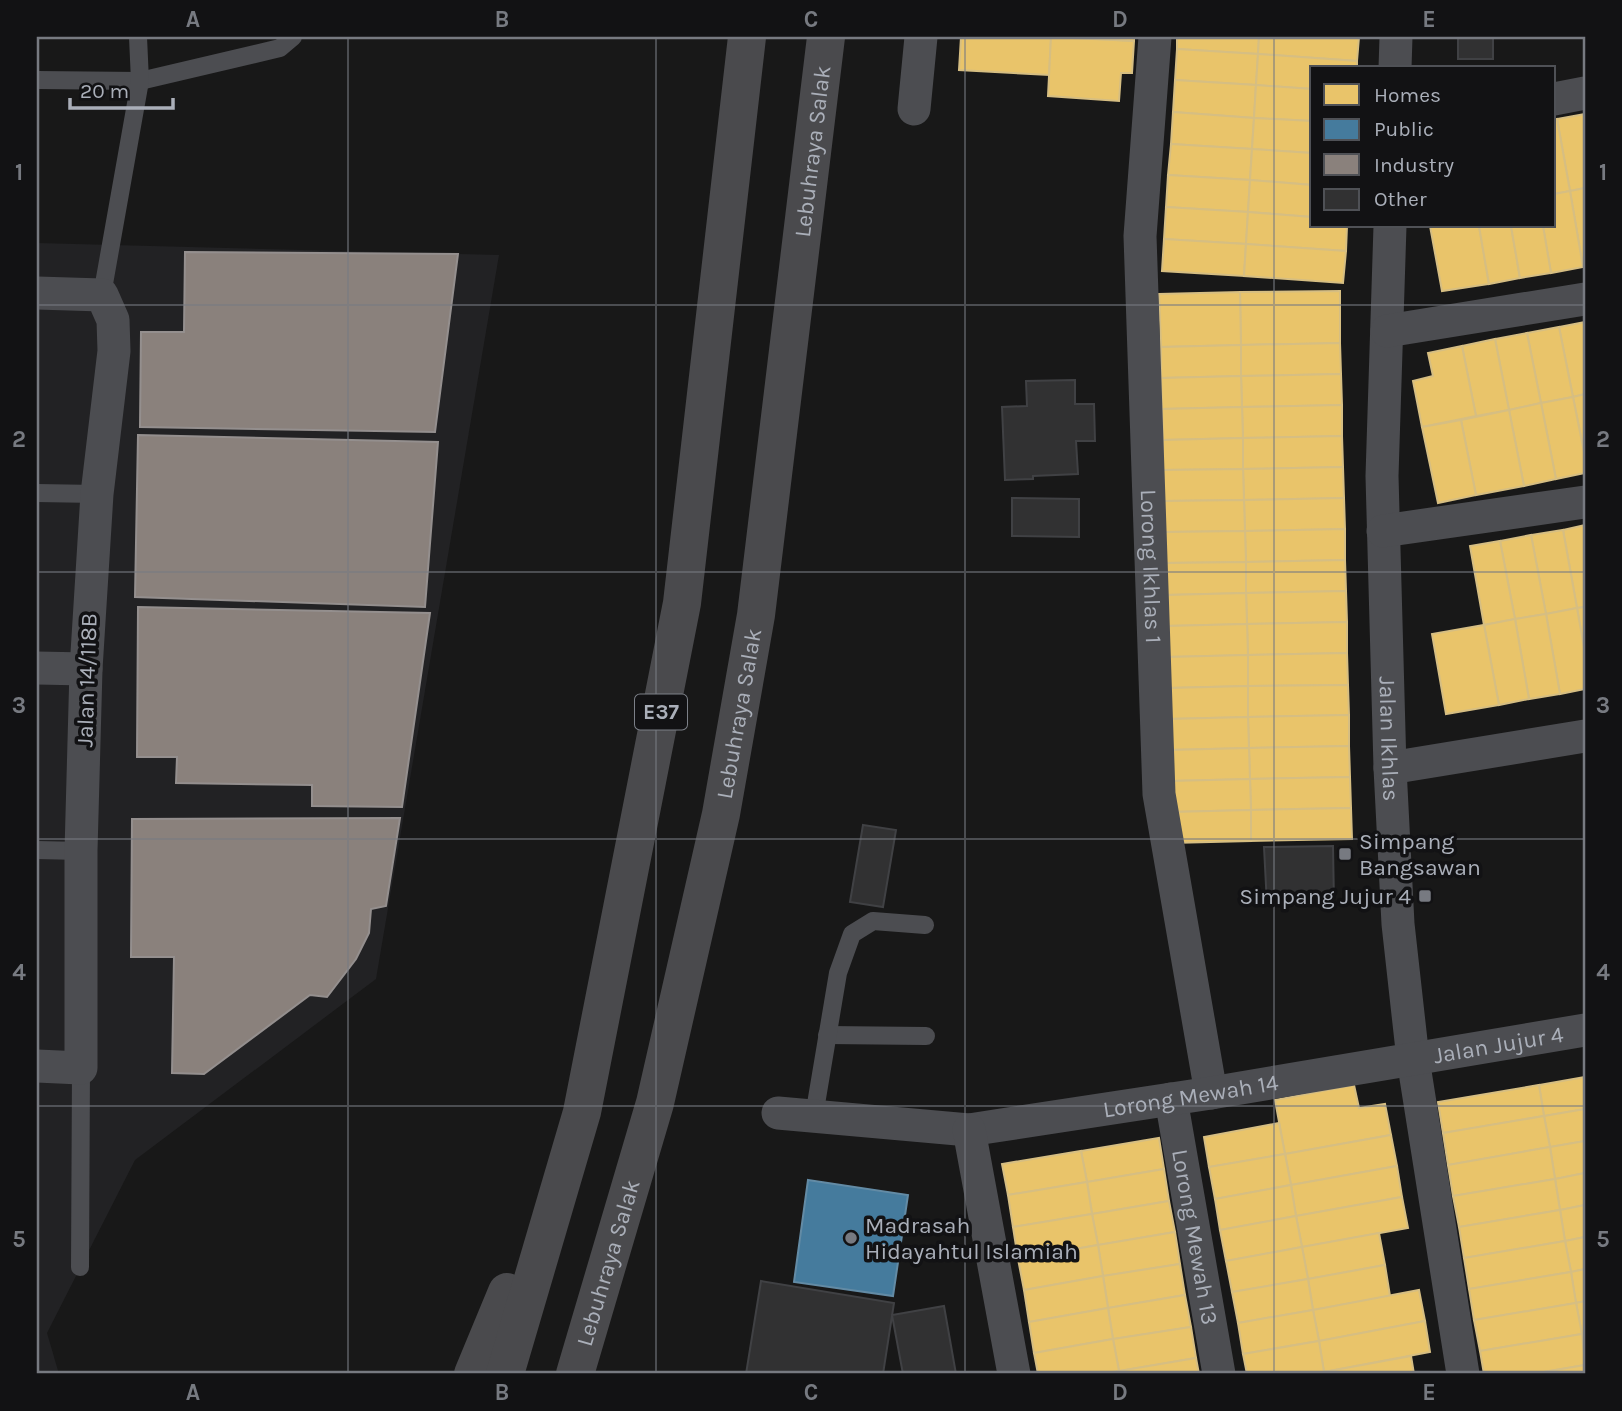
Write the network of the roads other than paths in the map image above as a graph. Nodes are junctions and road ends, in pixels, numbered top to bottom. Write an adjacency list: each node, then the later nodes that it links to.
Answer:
1 (138, 37): 10 (lane)
2 (293, 37): 10 (lane)
3 (747, 37): 39 (highway, E37)
4 (826, 37): 38 (highway, Lebuhraya Salak)
5 (921, 37): 13 (street)
6 (1154, 37): 36 (street, Lorong Ikhlas 1)
7 (1396, 37): 8 (street)
8 (1395, 66)
9 (37, 80): 10 (lane)
10 (140, 81): 16 (lane)
11 (1585, 93): 12 (street)
12 (1556, 99)
13 (914, 109)
14 (1390, 228): 18 (street, Jalan Ikhlas)
15 (37, 293): 16 (street)
16 (102, 295): 20 (street, Jalan 14/118B)
17 (1585, 299): 18 (street)
18 (1387, 331): 22 (street, Jalan Ikhlas)
19 (37, 493): 20 (lane)
20 (97, 494): 24 (street, Jalan 14/118B)
21 (1585, 502): 22 (street)
22 (1383, 531): 26 (street, Jalan Ikhlas)
23 (37, 668): 24 (street)
24 (86, 668): 28 (street, Jalan 14/118B)
25 (1585, 736): 26 (street)
26 (1390, 768): 33 (street, Jalan Ikhlas)
27 (37, 850): 28 (lane)
28 (81, 851): 35 (street, Jalan 14/118B)
29 (925, 925): 31 (lane)
30 (1585, 1030): 33 (street, Jalan Jujur 4)
31 (827, 1035): 32 (lane); 41 (lane)
32 (926, 1036)
33 (1413, 1059): 36 (street, Lorong Mewah 14); 50 (street, Jalan Ikhlas)
34 (37, 1066): 35 (street)
35 (81, 1068): 43 (lane)
36 (1211, 1093): 37 (street, Lorong Mewah 14)
37 (1171, 1099): 42 (street, Lorong Mewah 14); 49 (street, Lorong Mewah 13)
38 (656, 1104): 46 (highway, Lebuhraya Salak); 47 (highway)
39 (582, 1112): 44 (highway); 45 (highway, E37)
40 (778, 1113): 41 (street, Lorong Mewah 14)
41 (814, 1116): 42 (street, Lorong Mewah 14)
42 (969, 1130): 48 (street)
43 (80, 1267)
44 (473, 1374)
45 (505, 1374)
46 (575, 1374)
47 (602, 1374)
48 (1014, 1374)
49 (1219, 1374)
50 (1463, 1374)

